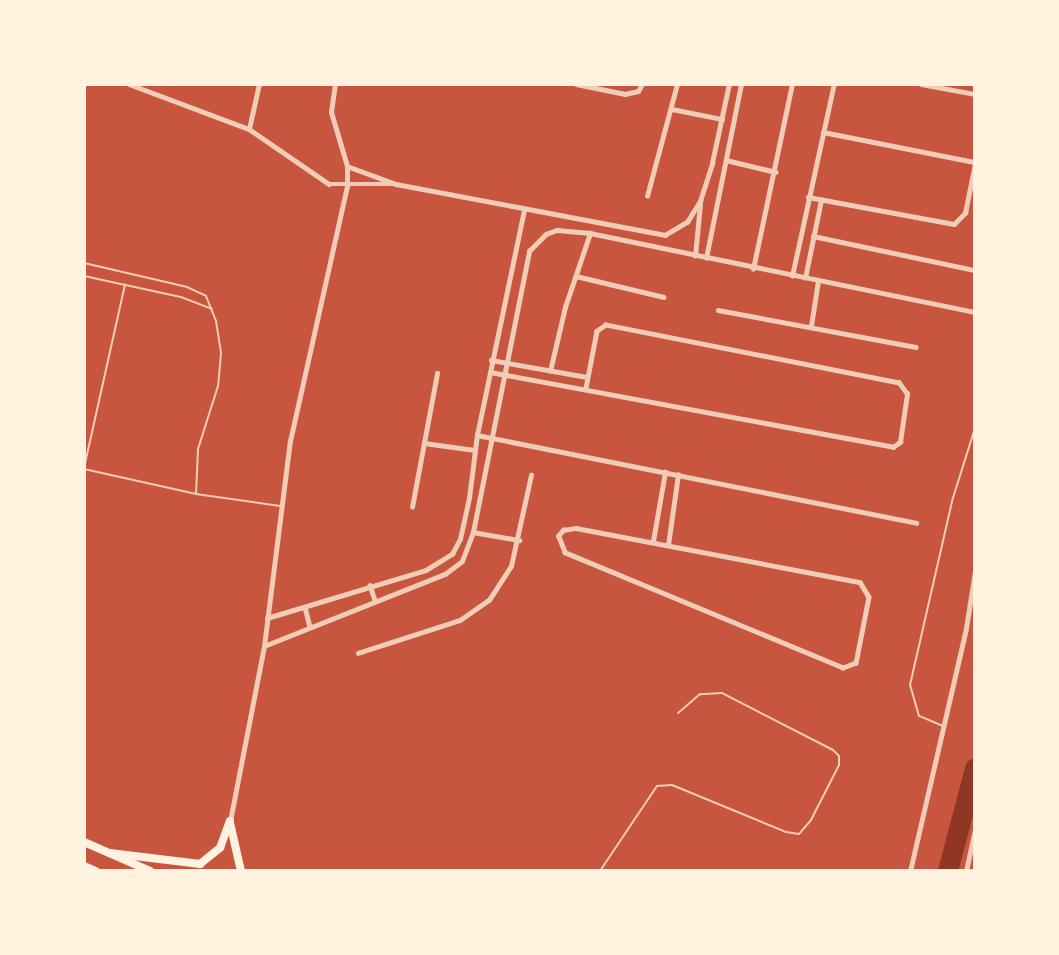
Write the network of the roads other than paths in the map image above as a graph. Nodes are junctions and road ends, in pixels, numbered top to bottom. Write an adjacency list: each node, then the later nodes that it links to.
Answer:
1 (129, 84): 15 (street)
2 (259, 84): 15 (street)
3 (335, 84): 19 (street)
4 (576, 84): 5 (street)
5 (642, 84)
6 (677, 84): 13 (street)
7 (729, 84): 14 (street)
8 (741, 84): 17 (street)
9 (792, 84): 20 (street)
10 (834, 84): 16 (street)
11 (921, 84): 12 (street)
12 (975, 94)
13 (672, 109): 14 (street); 23 (street)
14 (722, 118): 26 (street)
15 (249, 129): 22 (street)
16 (823, 132): 18 (street); 24 (street)
17 (726, 160): 20 (street); 31 (street)
18 (975, 163): 25 (street)
19 (347, 166): 21 (street); 22 (street)
20 (776, 172): 33 (street)
21 (396, 184): 22 (street); 27 (street)
22 (347, 186): 65 (street)
23 (647, 196)
24 (808, 197): 25 (street); 37 (street)
25 (820, 200): 29 (street)
26 (700, 201): 27 (street); 30 (street)
27 (524, 211): 47 (street)
28 (590, 233): 30 (street); 36 (street); 48 (street)
29 (813, 236): 34 (street); 38 (street)
30 (696, 256): 31 (street)
31 (706, 258): 33 (street)
32 (84, 263): 42 (lane)
33 (753, 269): 37 (street)
34 (975, 270)
35 (84, 276): 40 (lane)
36 (576, 276): 41 (street); 49 (street)
37 (792, 276): 38 (street)
38 (804, 278): 39 (street)
39 (818, 281): 44 (street); 45 (street)
40 (125, 285): 42 (lane); 60 (lane)
41 (664, 297)
42 (212, 309): 64 (lane)
43 (718, 310): 45 (street)
44 (975, 312)
45 (811, 326): 46 (street)
46 (916, 347)
47 (491, 360): 48 (street); 50 (street)
48 (505, 362): 49 (street); 52 (street)
49 (550, 371): 53 (street)
50 (490, 372): 52 (street); 56 (street)
51 (438, 373): 58 (street)
52 (504, 374): 54 (street); 57 (street)
53 (587, 377): 54 (street); 54 (street)
54 (586, 388)
55 (975, 428): 81 (lane)
56 (477, 435): 57 (street); 59 (street)
57 (491, 437): 61 (street); 68 (street)
58 (424, 443): 59 (street); 66 (street)
59 (475, 450): 73 (street)
60 (84, 469): 64 (lane)
61 (665, 472): 63 (street); 70 (street)
62 (531, 475): 69 (street)
63 (678, 475): 67 (street); 71 (street)
64 (196, 494): 65 (lane)
65 (280, 506): 76 (street)
66 (412, 507)
67 (916, 524)
68 (473, 531): 69 (street); 74 (street)
69 (519, 540): 79 (street)
70 (653, 541): 71 (street); 71 (street)
71 (668, 545)
72 (975, 571): 81 (street)
73 (370, 585): 74 (street); 75 (street)
74 (375, 600): 77 (street)
75 (305, 607): 76 (street); 77 (street)
76 (267, 618): 78 (street)
77 (310, 627): 78 (street)
78 (264, 646): 82 (street)
79 (358, 653)
80 (678, 713): 90 (lane)
81 (943, 726): 91 (street)
82 (230, 821): 85 (highway); 89 (highway)
83 (975, 829): 92 (street)
84 (84, 842): 85 (highway)
85 (110, 853): 88 (highway)
86 (84, 866): 87 (highway)
87 (96, 871)
88 (150, 871)
89 (241, 871)
90 (600, 871)
91 (910, 871)
92 (966, 871)

